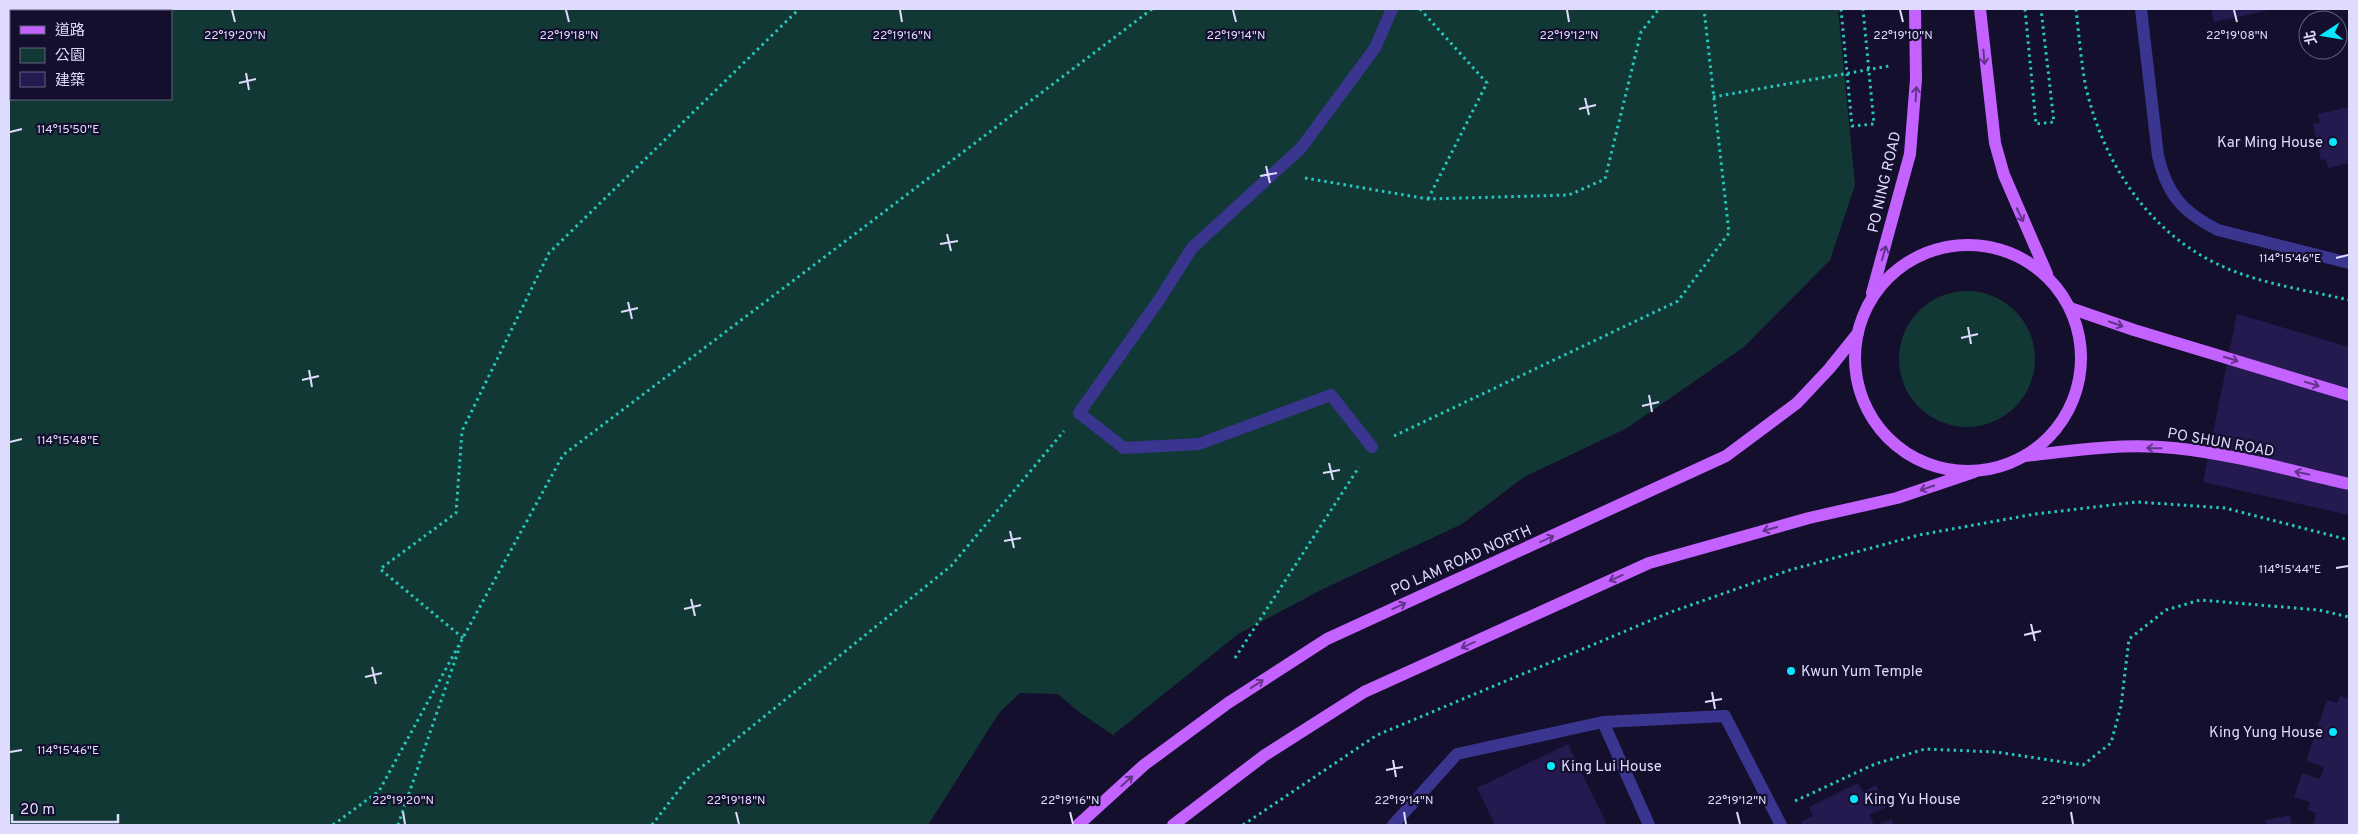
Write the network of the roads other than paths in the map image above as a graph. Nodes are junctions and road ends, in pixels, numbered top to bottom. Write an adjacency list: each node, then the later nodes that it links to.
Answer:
1 (1392, 9): 11 (lane)
2 (1915, 9): 7 (main road, PO NING ROAD, one-way to 2)
3 (1980, 9): 6 (main road, one-way to 6)
4 (2140, 9): 5 (lane)
5 (2349, 263)
6 (2049, 278): 7 (main road); 8 (main road)
7 (1870, 300): 9 (main road)
8 (2070, 308): 10 (main road, one-way to 10); 12 (main road)
9 (1858, 333): 13 (main road); 16 (main road, PO LAM ROAD NORTH, one-way to 9)
10 (2349, 395)
11 (1372, 447)
12 (2026, 456): 13 (main road); 14 (main road, PO SHUN ROAD, one-way to 12)
13 (1974, 472): 17 (main road, one-way to 17)
14 (2349, 484)
15 (1603, 722): 18 (lane); 19 (lane); 20 (lane)
16 (1078, 825)
17 (1173, 825)
18 (1393, 825)
19 (1649, 825)
20 (1781, 825)

